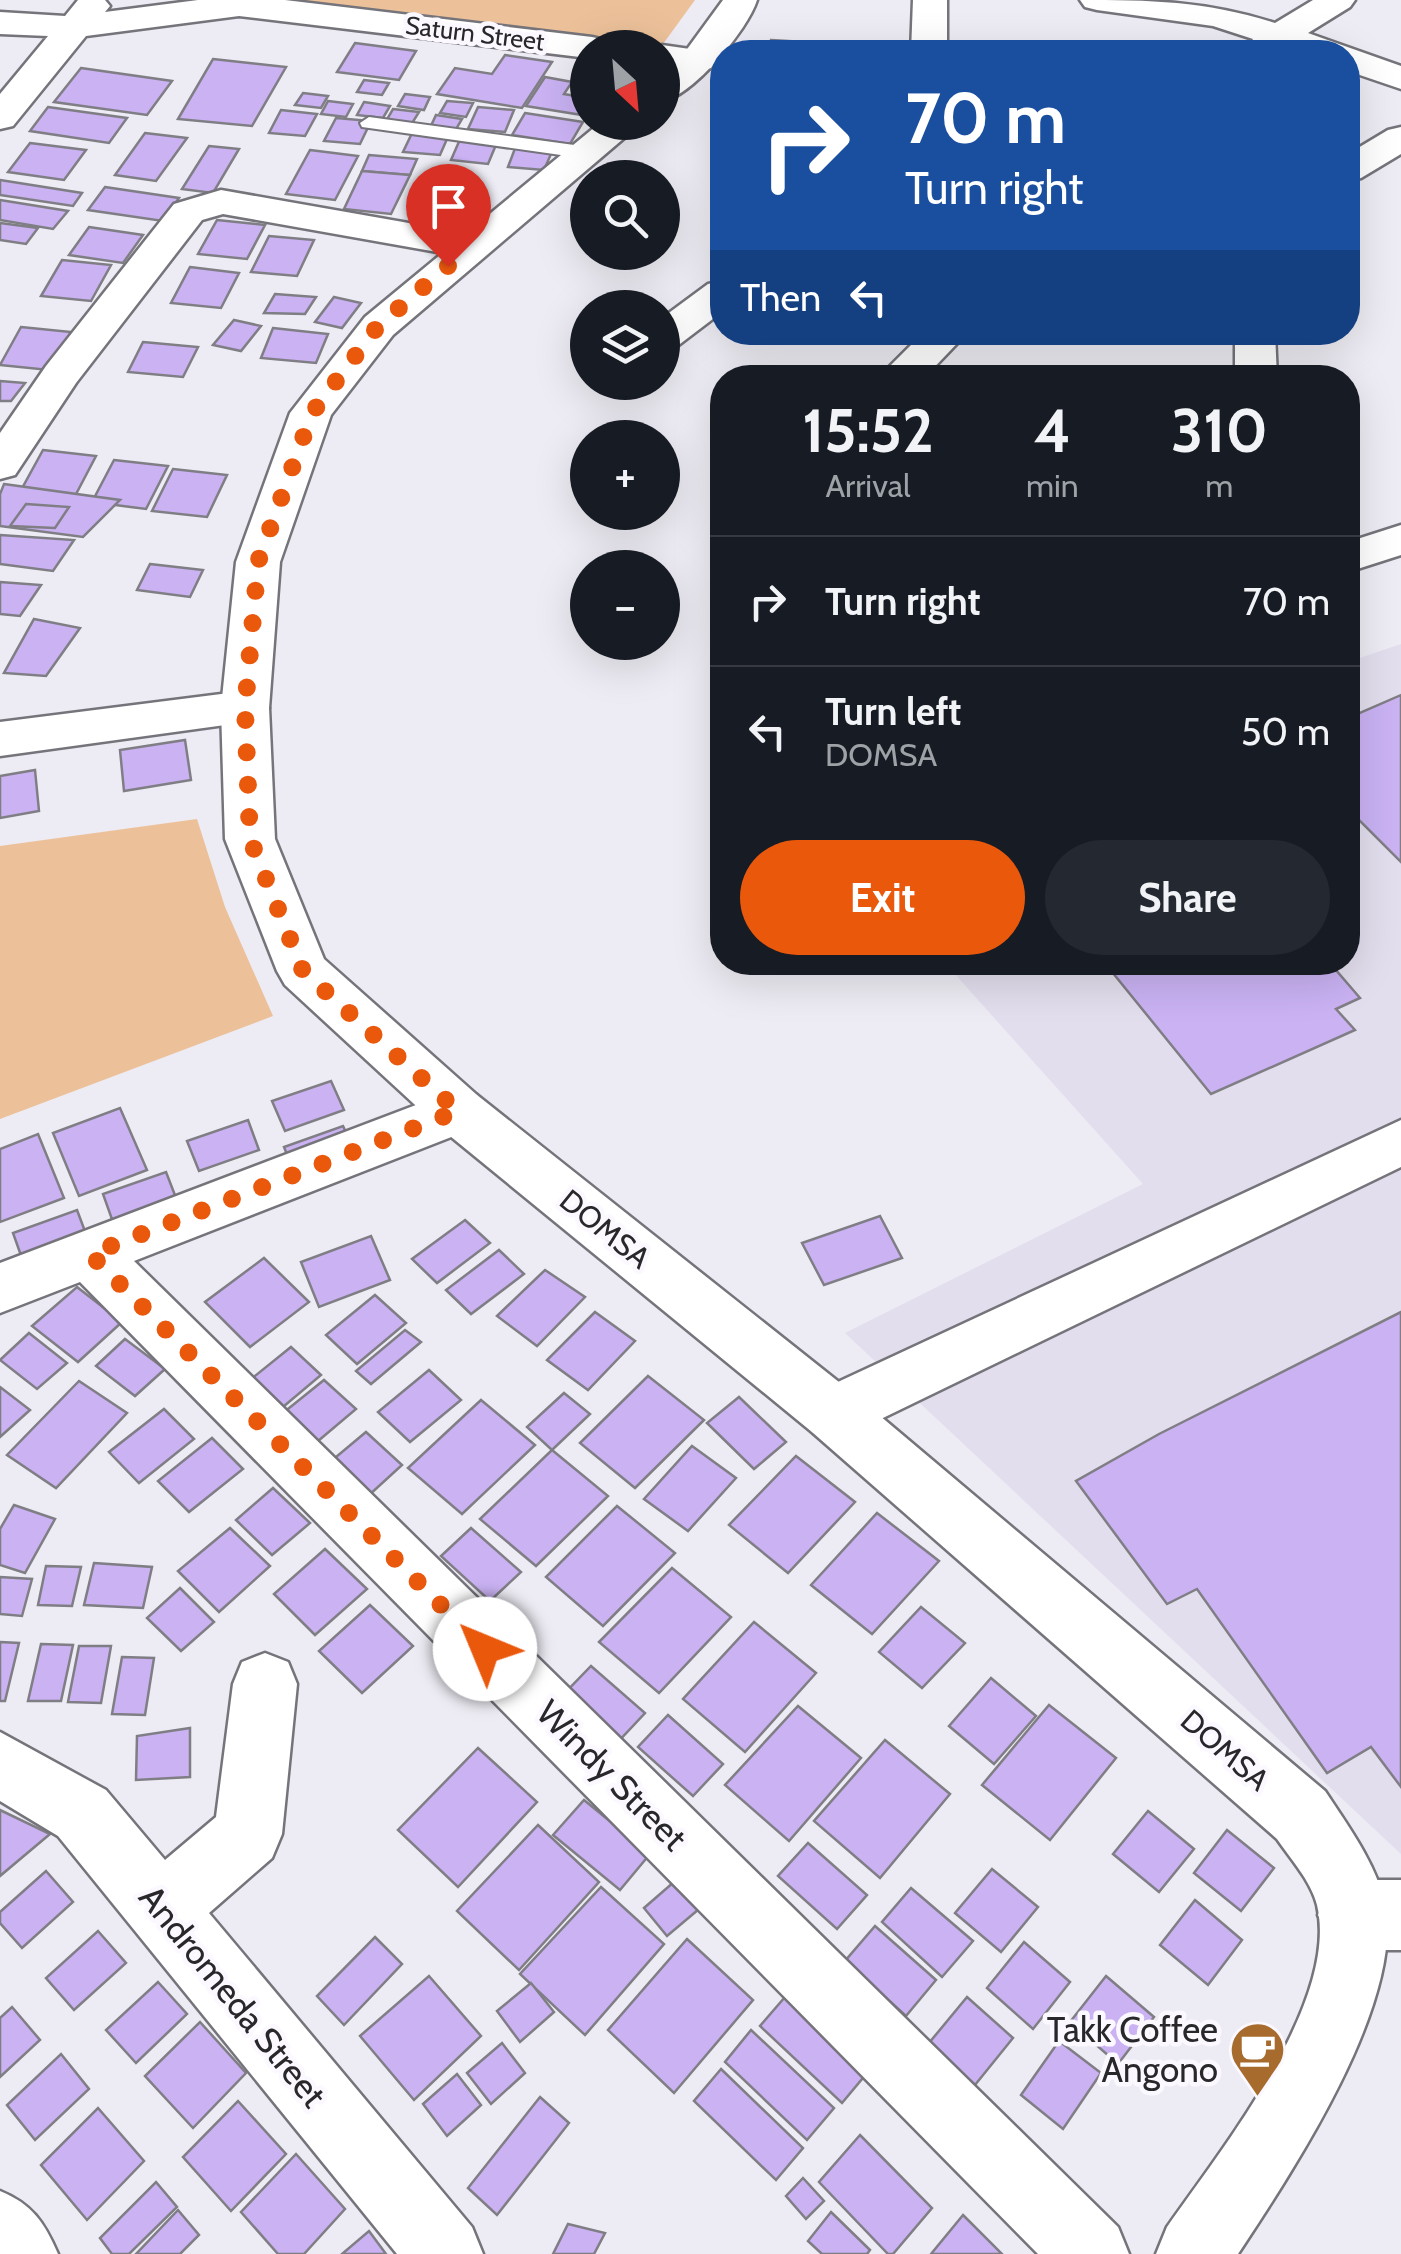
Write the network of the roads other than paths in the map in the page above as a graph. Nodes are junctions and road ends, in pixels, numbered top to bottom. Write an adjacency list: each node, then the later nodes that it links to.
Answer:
1 (740, 0): 11 (street)
2 (930, 0): 7 (street)
3 (1097, 0): 8 (street)
4 (1338, 0): 9 (street)
5 (86, 13): 6 (street, Saturn Street); 10 (street, Saturn Street); 14 (street)
6 (0, 23)
7 (929, 40)
8 (1262, 40)
9 (1275, 40)
10 (570, 45)
11 (680, 58)
12 (1360, 63): 13 (street)
13 (1401, 78)
14 (0, 118)
15 (369, 123): 18 (lane)
16 (1401, 138): 19 (street)
17 (605, 140): 18 (street, DOMSA)
18 (589, 154): 20 (street, DOMSA)
19 (1360, 163)
20 (471, 246): 25 (street); 28 (street, DOMSA)
21 (710, 302): 22 (street)
22 (680, 324)
23 (934, 345): 24 (street)
24 (913, 365)
25 (0, 465)
26 (1401, 540): 27 (street)
27 (1360, 553)
28 (245, 708): 29 (street); 30 (street, DOMSA)
29 (0, 739)
30 (458, 1111): 32 (street); 34 (street, DOMSA)
31 (1401, 1142): 34 (street)
32 (90, 1254): 33 (street); 42 (street, Windy Street)
33 (0, 1288)
34 (832, 1413): 38 (street, DOMSA)
35 (265, 1684): 37 (street)
36 (0, 1764): 37 (street, Andromeda Street)
37 (162, 1908): 41 (street, Andromeda Street)
38 (1377, 1915): 43 (street, DOMSA)
39 (0, 2228): 40 (street)
40 (20, 2254)
41 (444, 2254)
42 (1091, 2254)
43 (1194, 2254)

